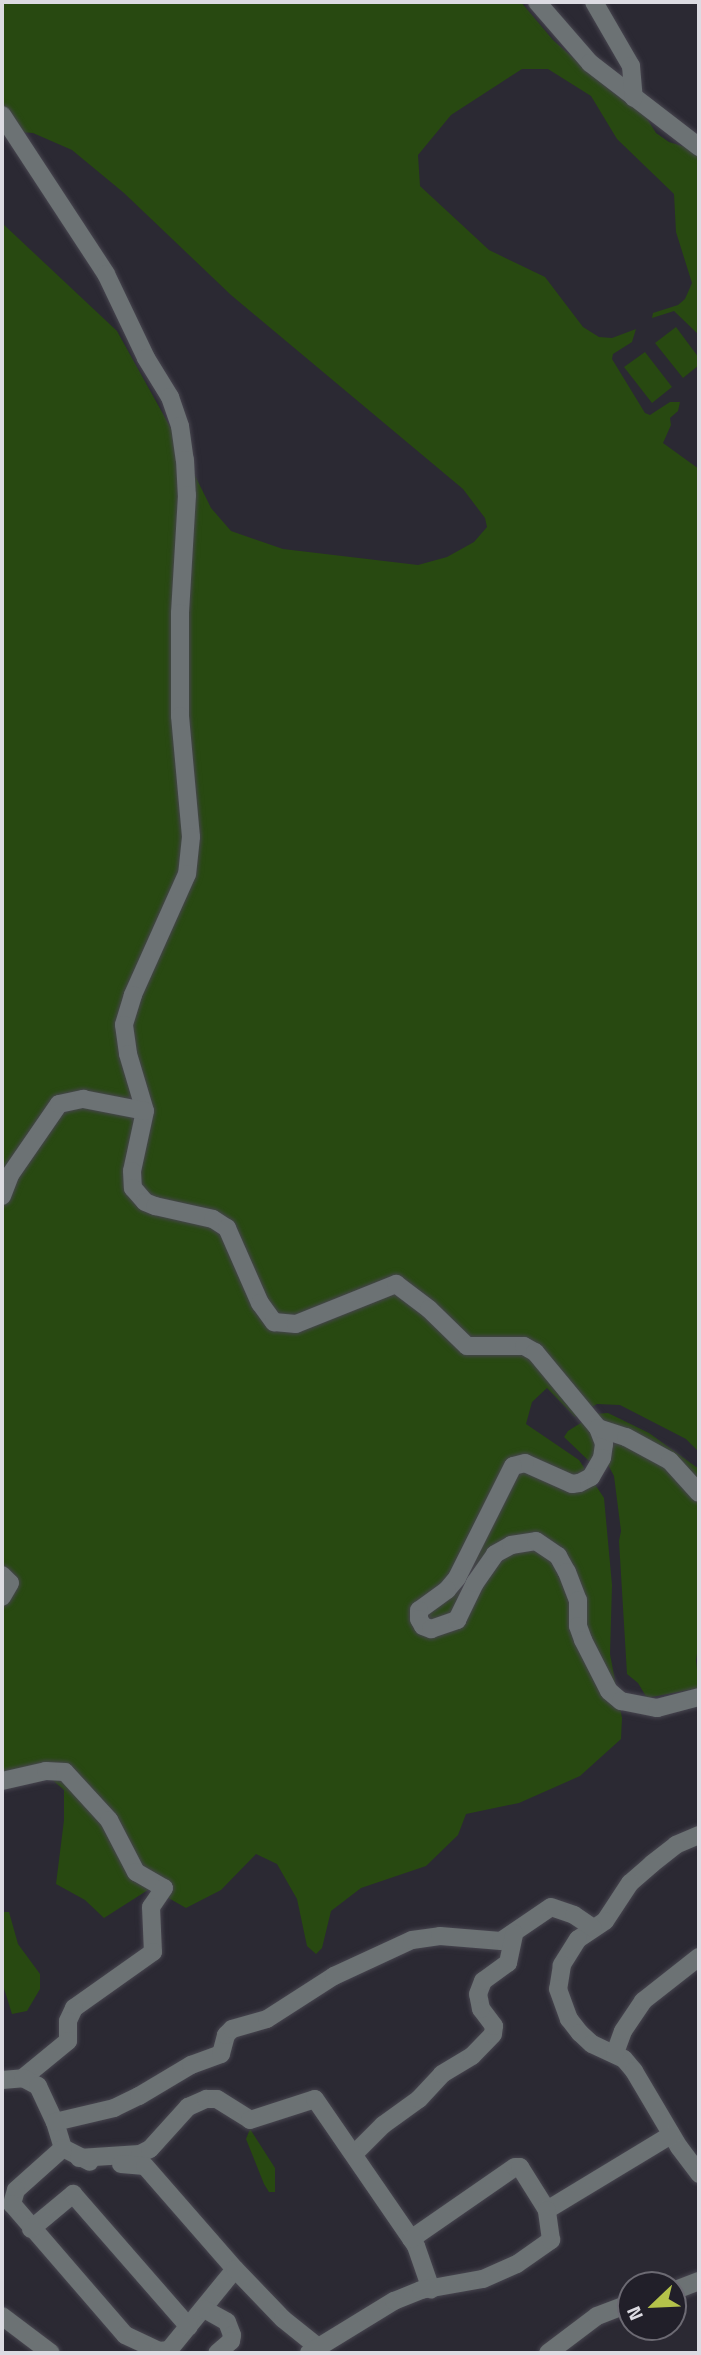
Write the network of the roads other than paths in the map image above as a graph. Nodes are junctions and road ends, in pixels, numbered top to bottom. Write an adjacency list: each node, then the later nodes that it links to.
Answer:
1 (537, 2): 3 (street)
2 (594, 2): 3 (street)
3 (634, 98): 5 (street)
4 (2, 115): 6 (street)
5 (699, 147)
6 (145, 1111): 7 (street); 8 (street)
7 (2, 1196)
8 (598, 1428): 9 (street); 12 (street)
9 (699, 1493)
10 (2, 1575): 11 (street)
11 (2, 1597)
12 (699, 1698)
13 (2, 1781): 20 (street)
14 (699, 1835): 15 (street)
15 (593, 1928): 16 (street); 18 (street)
16 (514, 1934): 21 (street); 24 (street)
17 (699, 1957): 18 (street)
18 (615, 2053): 22 (street)
19 (2, 2078): 20 (street)
20 (23, 2078): 21 (street)
21 (55, 2122): 23 (street)
22 (671, 2135): 26 (street); 27 (street)
23 (63, 2148): 25 (street); 28 (street)
24 (354, 2154): 25 (street); 29 (street)
25 (79, 2158): 30 (street)
26 (699, 2174)
27 (547, 2210): 29 (street); 31 (street)
28 (31, 2229): 35 (street); 35 (street)
29 (411, 2239): 31 (street)
30 (235, 2269): 32 (street); 36 (street)
31 (431, 2288): 36 (street)
32 (204, 2309): 35 (street); 38 (street)
33 (617, 2309): 39 (street)
34 (2, 2316): 37 (street)
35 (189, 2327)
36 (314, 2350)
37 (51, 2353)
38 (217, 2353)
39 (548, 2353)

